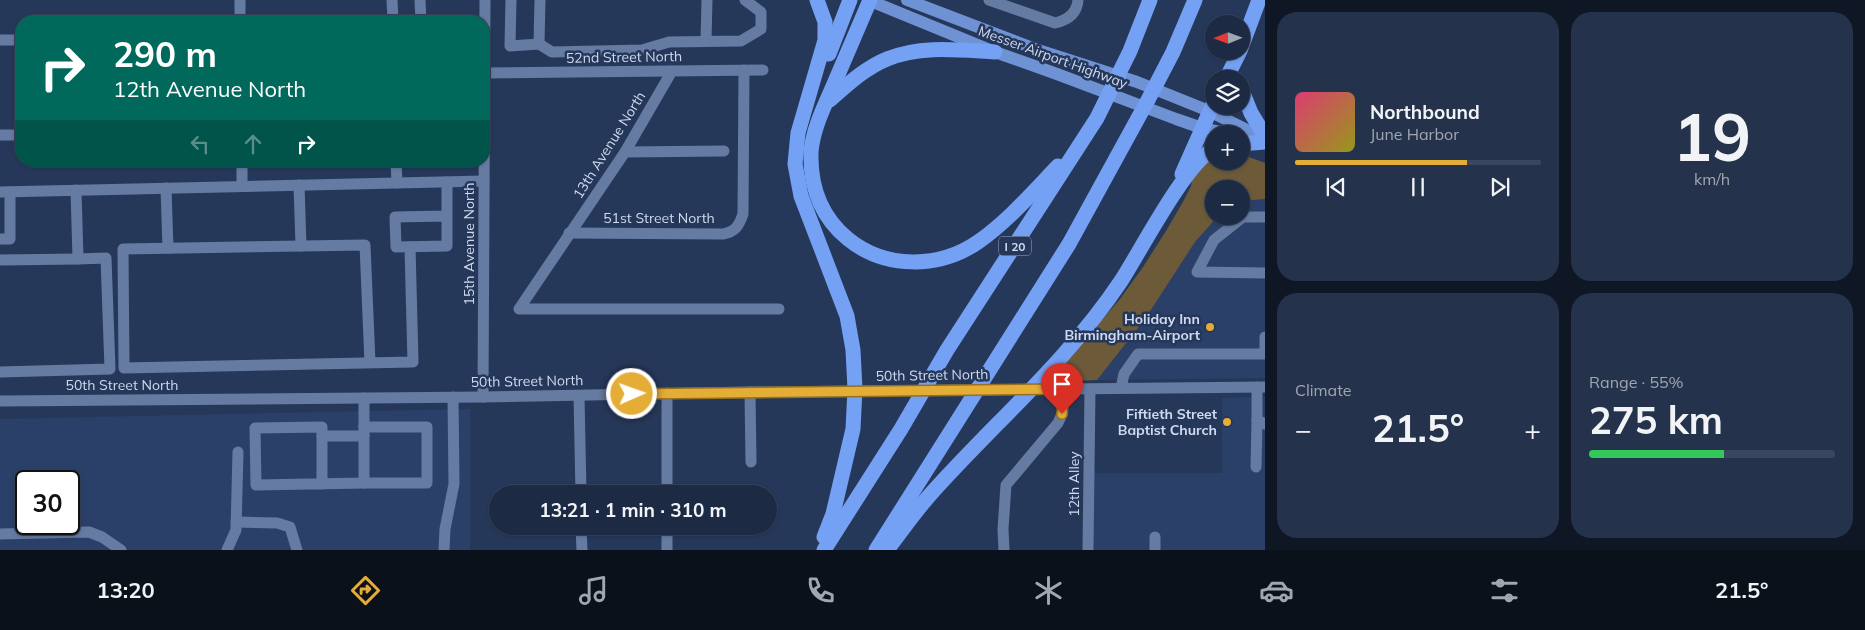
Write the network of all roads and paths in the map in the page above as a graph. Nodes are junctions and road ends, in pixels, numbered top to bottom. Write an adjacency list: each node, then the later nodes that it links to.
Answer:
1 (240, 0): 18 (street)
2 (392, 0): 19 (street)
3 (420, 0): 20 (street)
4 (485, 0): 21 (street, 15th Avenue North)
5 (511, 0): 26 (street)
6 (540, 0): 26 (street)
7 (707, 0): 25 (street)
8 (745, 0): 25 (street)
9 (817, 0): 39 (highway)
10 (850, 0): 39 (highway)
11 (869, 0): 27 (main road, Messer Airport Highway); 32 (highway)
12 (907, 0): 33 (main road, Messer Airport Highway)
13 (989, 0): 14 (street)
14 (1078, 0)
15 (1150, 0): 44 (highway, I 20)
16 (1194, 0): 110 (highway)
17 (1259, 0): 22 (highway)
18 (240, 15)
19 (393, 15)
20 (421, 15)
21 (485, 15)
22 (1250, 24)
23 (0, 40): 24 (street)
24 (15, 40)
25 (706, 41): 26 (street)
26 (539, 44)
27 (995, 52): 32 (highway); 37 (main road, Messer Airport Highway)
28 (744, 70): 29 (street, 52nd Street North); 30 (street, 52nd Street North); 63 (street, 51st Street North)
29 (763, 70)
30 (672, 71): 31 (street, 52nd Street North); 47 (street, 13th Avenue North)
31 (490, 73)
32 (825, 104): 44 (highway)
33 (1205, 105)
34 (1250, 110): 43 (highway)
35 (1208, 115): 37 (highway)
36 (1224, 115): 43 (main road, Messer Airport Highway)
37 (1202, 128): 38 (main road, Messer Airport Highway); 60 (highway)
38 (1205, 129)
39 (798, 132): 108 (highway)
40 (0, 135): 41 (street)
41 (15, 135)
42 (1250, 138): 43 (main road)
43 (1265, 140): 45 (highway)
44 (1082, 142): 109 (highway, I 20)
45 (1250, 142)
46 (724, 151): 47 (street)
47 (625, 152): 63 (street, 13th Avenue North)
48 (1205, 157): 60 (highway)
49 (242, 167): 56 (street)
50 (396, 167): 54 (street)
51 (484, 167): 52 (street, 15th Avenue North)
52 (484, 181): 53 (street); 83 (street, 15th Avenue North)
53 (447, 182): 54 (street); 61 (street)
54 (397, 183): 55 (street)
55 (299, 185): 56 (street); 65 (street)
56 (242, 186): 57 (street)
57 (166, 188): 58 (street); 67 (street)
58 (76, 190): 59 (street); 68 (street)
59 (5, 192): 64 (street)
60 (1171, 198): 111 (highway)
61 (447, 216): 66 (street); 66 (street)
62 (1265, 217): 70 (street)
63 (569, 233): 71 (street, 13th Avenue North)
64 (0, 239)
65 (301, 246): 67 (street); 74 (street)
66 (410, 246): 74 (street)
67 (168, 248): 74 (street)
68 (78, 259): 69 (street); 75 (street)
69 (0, 260)
70 (1265, 272)
71 (780, 309)
72 (1265, 337): 73 (street)
73 (1265, 354): 77 (street)
74 (370, 363)
75 (0, 372)
76 (1261, 387): 77 (street, 50th Street North); 87 (street)
77 (1121, 388): 79 (street, 50th Street North)
78 (1064, 389): 79 (street, 50th Street North); 80 (street, 50th Street North); 112 (street)
79 (1090, 389): 113 (street, 12th Alley)
80 (750, 392): 81 (street, 50th Street North); 91 (street)
81 (667, 393): 82 (street, 50th Street North); 96 (street)
82 (579, 396): 83 (street, 50th Street North); 95 (street)
83 (483, 397): 85 (street, 50th Street North)
84 (364, 398): 85 (street, 50th Street North); 86 (street, 50th Street North); 88 (street)
85 (453, 398): 105 (street)
86 (0, 401)
87 (1262, 420): 92 (street)
88 (364, 431): 89 (street); 93 (street); 93 (street)
89 (322, 436): 94 (street); 94 (street)
90 (238, 452): 97 (street)
91 (751, 462)
92 (1256, 467)
93 (364, 483): 94 (street)
94 (322, 484)
95 (581, 485)
96 (667, 485)
97 (236, 522): 103 (street); 104 (street)
98 (0, 534): 102 (street)
99 (581, 535): 106 (street)
100 (667, 535): 107 (street)
101 (1155, 537): 114 (street)
102 (121, 550)
103 (227, 550)
104 (297, 550)
105 (444, 550)
106 (582, 550)
107 (667, 550)
108 (818, 550)
109 (824, 550)
110 (876, 550)
111 (887, 550)
112 (1004, 550)
113 (1088, 550)
114 (1155, 550)

